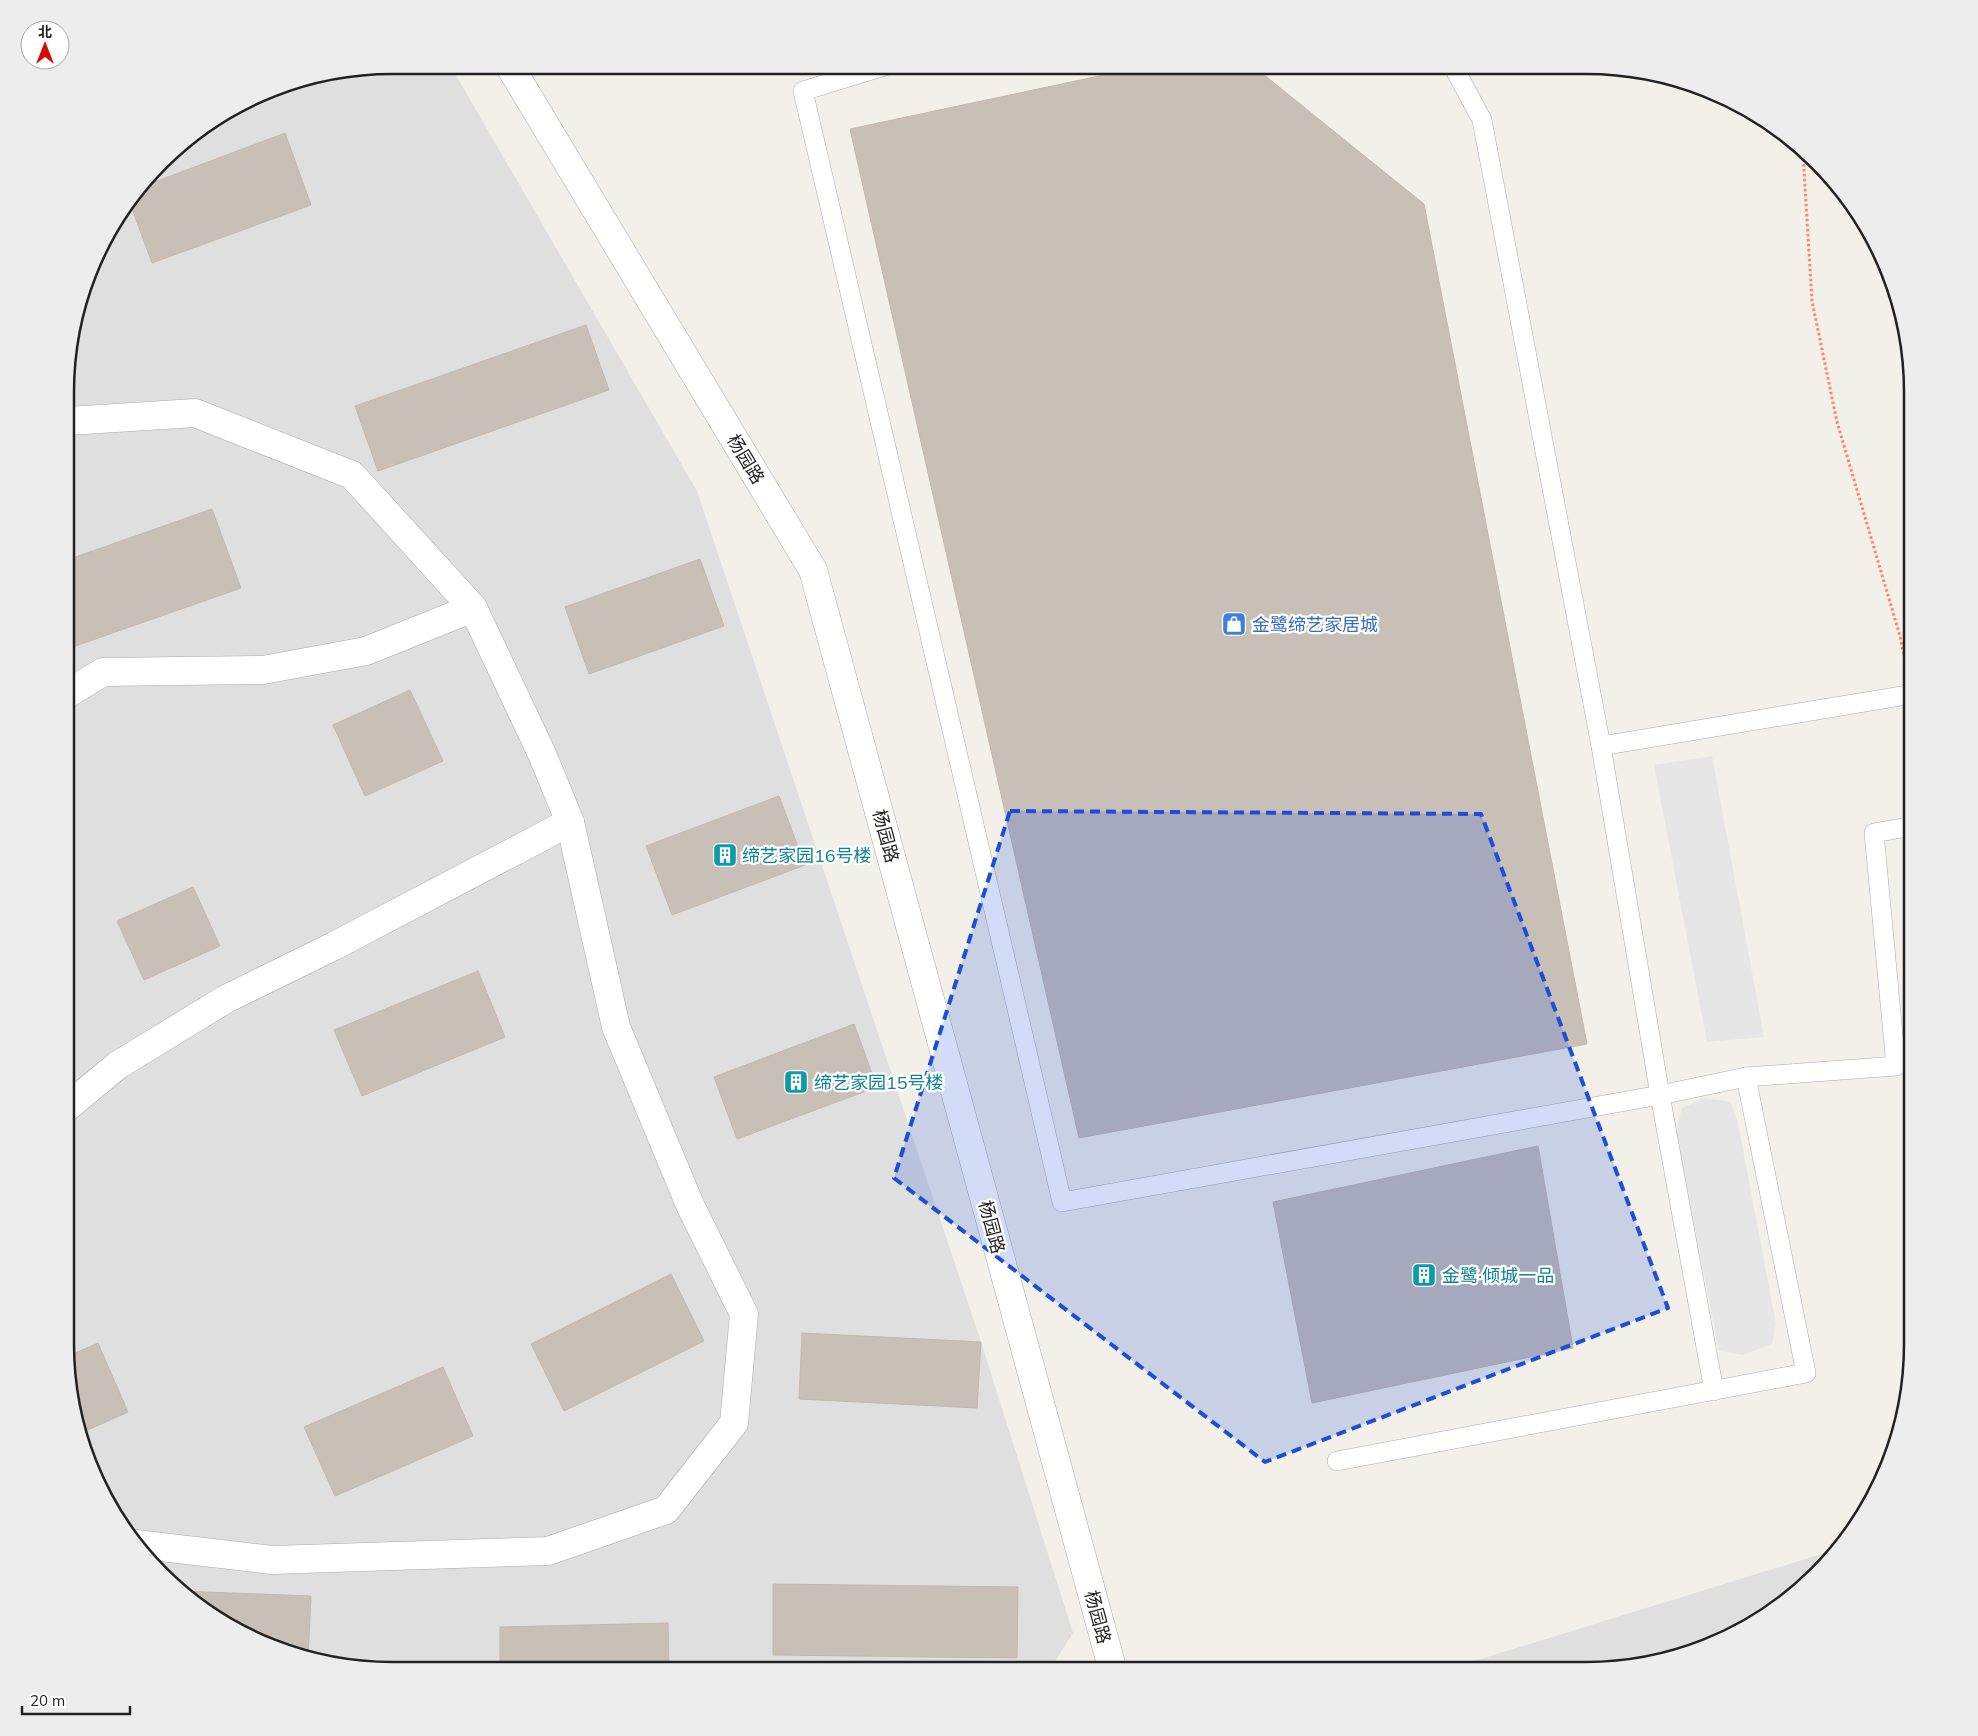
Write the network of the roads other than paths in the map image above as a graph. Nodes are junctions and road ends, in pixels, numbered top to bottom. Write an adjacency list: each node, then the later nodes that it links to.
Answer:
1 (514, 74): 17 (street, 杨园路)
2 (859, 74): 12 (lane)
3 (1457, 74): 8 (lane)
4 (74, 421): 5 (street)
5 (473, 608): 6 (street); 9 (street)
6 (74, 690)
7 (1904, 695): 8 (lane)
8 (1601, 746): 12 (lane)
9 (570, 822): 13 (street); 16 (street)
10 (1904, 827): 11 (lane)
11 (1746, 1077): 12 (lane); 14 (lane)
12 (1660, 1095): 14 (lane)
13 (74, 1101)
14 (1714, 1391): 15 (lane)
15 (1337, 1461)
16 (145, 1545)
17 (1111, 1662)

